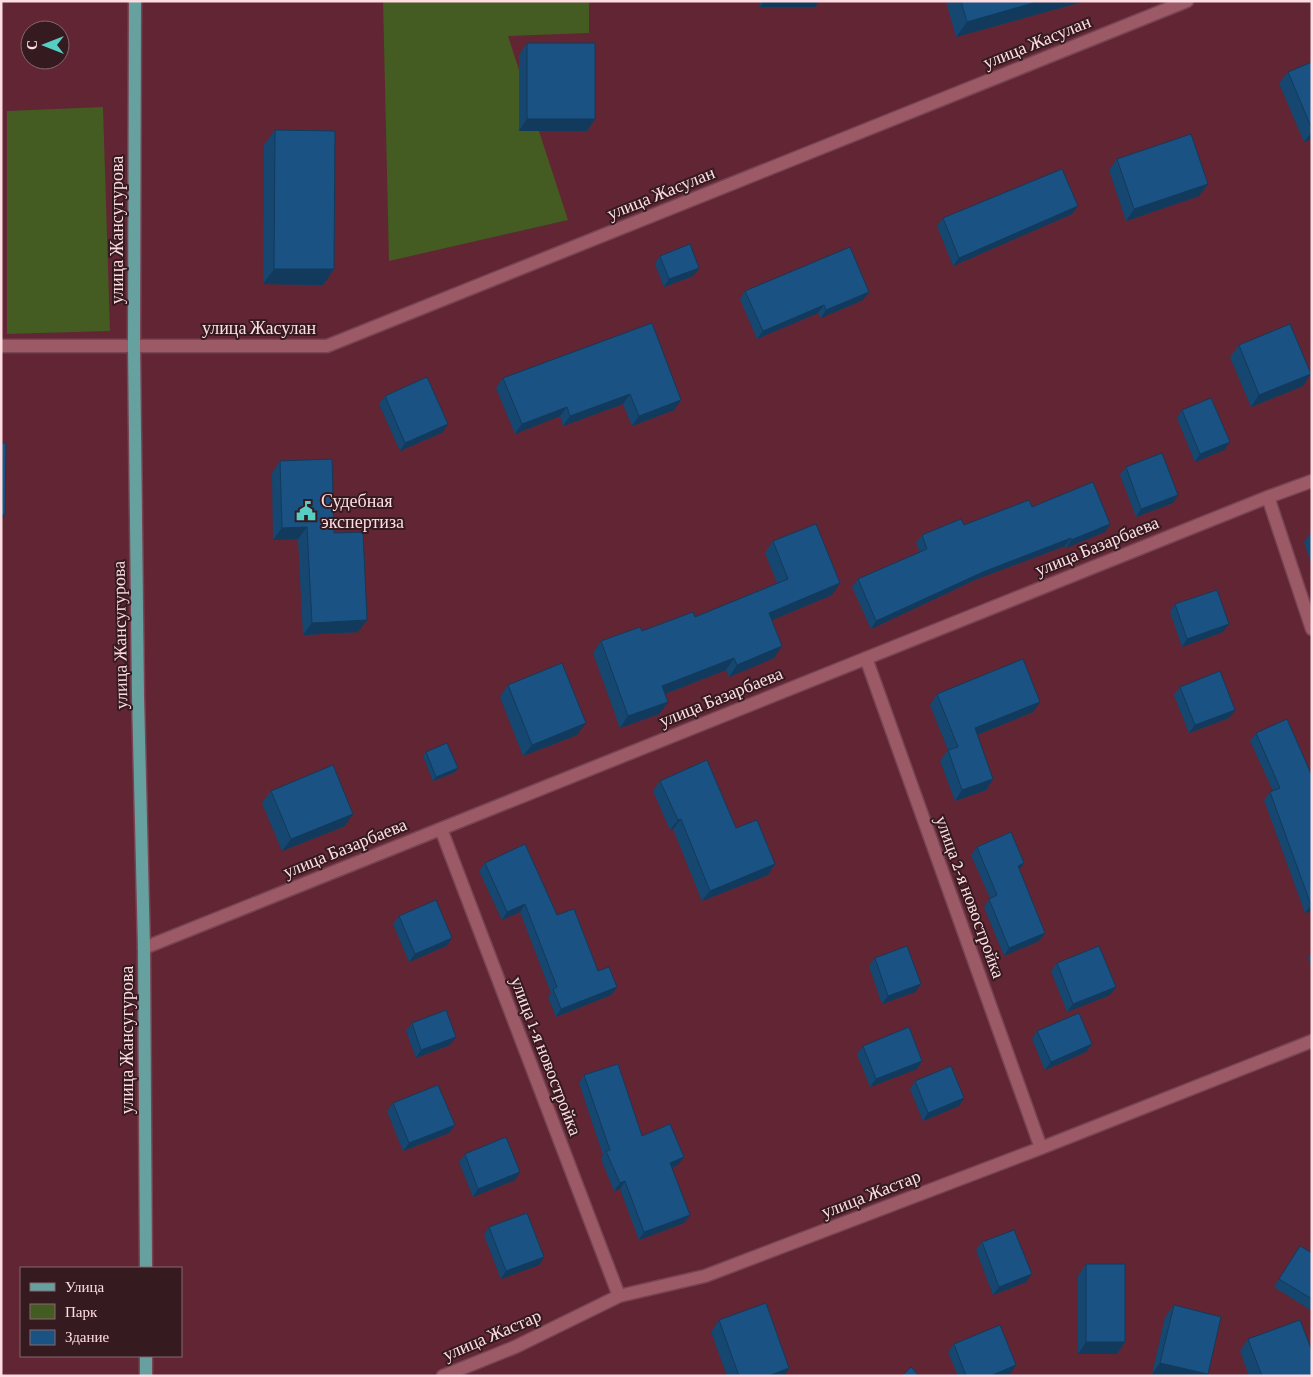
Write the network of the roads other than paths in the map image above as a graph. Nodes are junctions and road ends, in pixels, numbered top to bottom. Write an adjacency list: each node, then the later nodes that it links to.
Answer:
1 (134, 1): 4 (main road, улица Жансугурова)
2 (1187, 1): 4 (street, улица Жасулан)
3 (1, 346): 4 (street, улица Жасулан)
4 (134, 346): 10 (main road, улица Жансугурова)
5 (1312, 481): 6 (street, улица Базарбаева)
6 (1268, 497): 7 (street); 8 (street, улица Базарбаева)
7 (1312, 629)
8 (866, 658): 9 (street, улица Базарбаева); 12 (street, улица 2-я новостройка)
9 (440, 829): 10 (street, улица Базарбаева); 14 (street, улица 1-я новостройка)
10 (144, 948): 13 (main road, улица Жансугурова)
11 (1312, 1041): 12 (street, улица Жастар)
12 (1042, 1148): 14 (street, улица Жастар)
13 (146, 1267)
14 (619, 1296): 17 (street, улица Жастар)
15 (146, 1357): 16 (main road)
16 (146, 1376)
17 (442, 1376)

